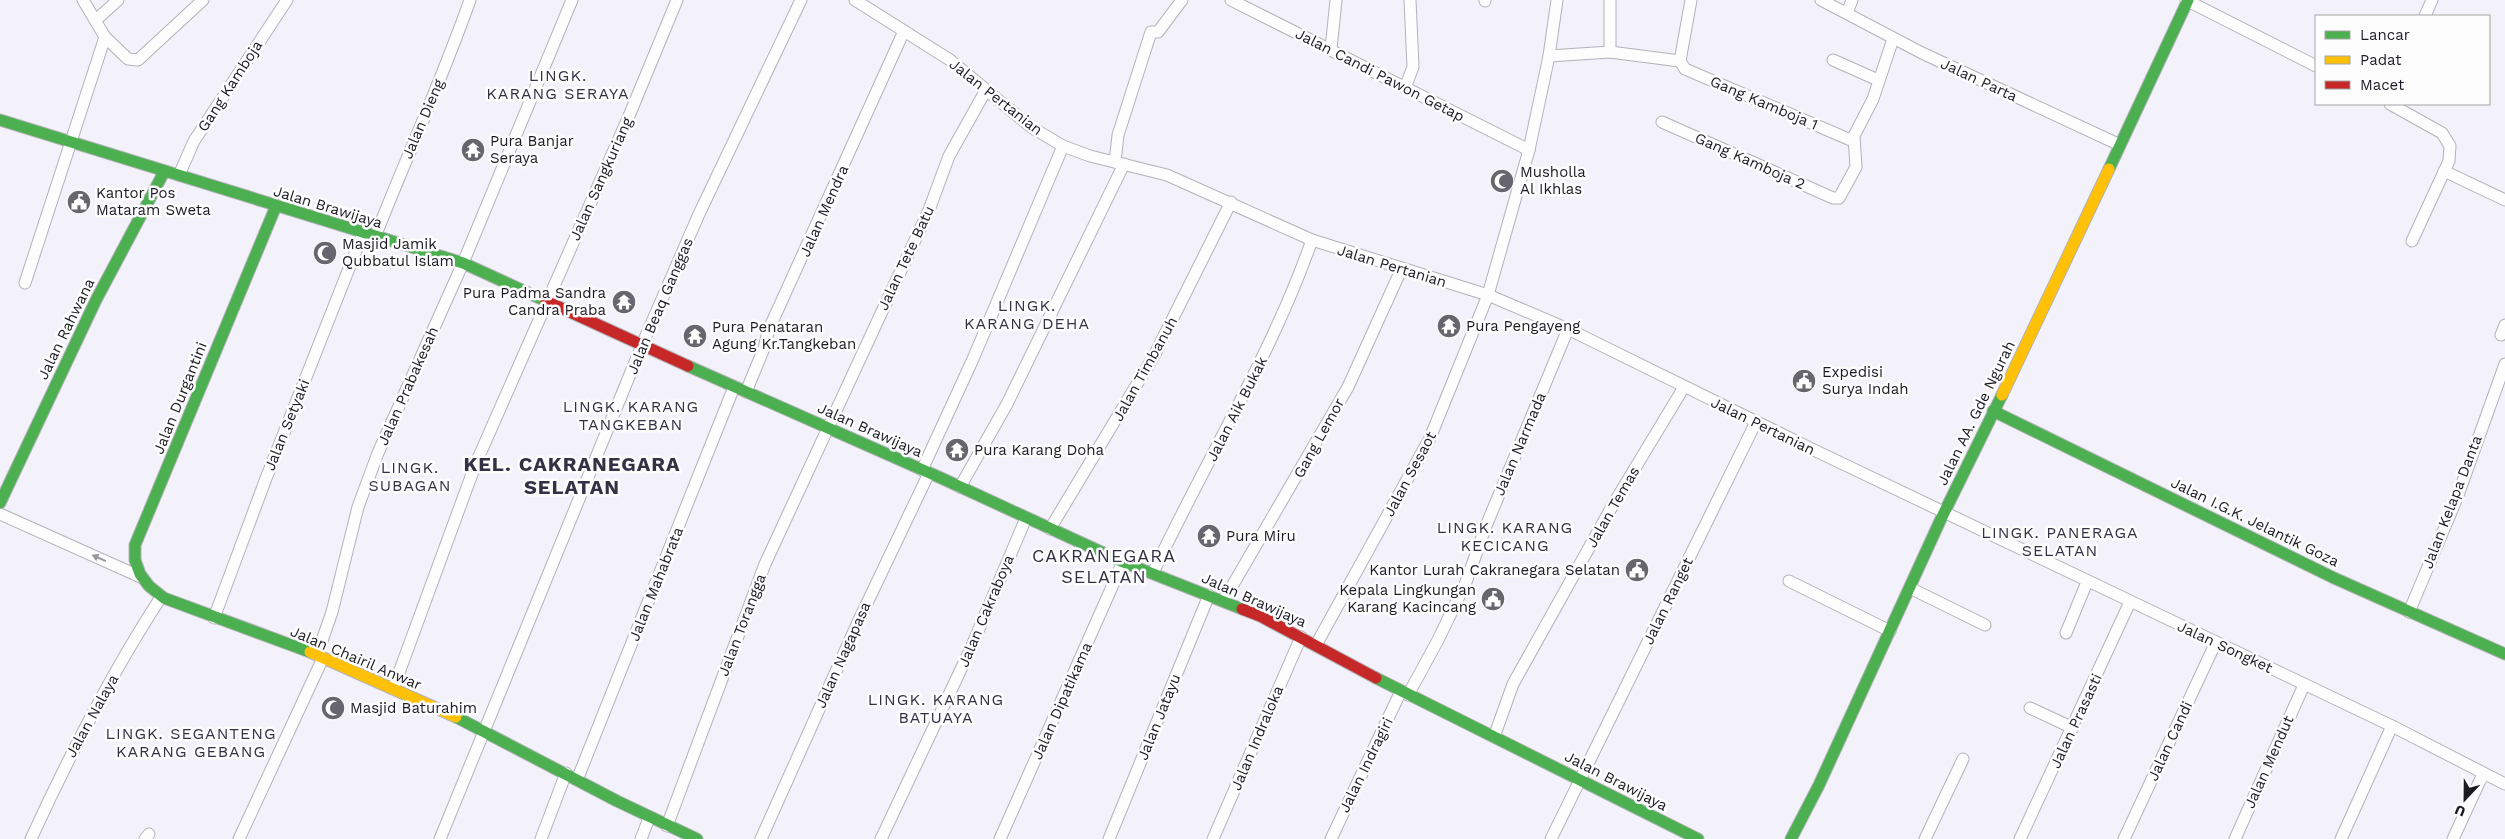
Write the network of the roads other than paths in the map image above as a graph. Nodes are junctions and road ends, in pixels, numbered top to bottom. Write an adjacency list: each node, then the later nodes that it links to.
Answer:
1 (83, 0): 23 (street)
2 (118, 0): 23 (street)
3 (203, 0): 25 (street)
4 (288, 0): 47 (street, Gang Kamboja)
5 (470, 0): 52 (street, Jalan Dieng)
6 (572, 0): 55 (street, Jalan Prabakesah)
7 (676, 0): 59 (street, Jalan Sangkuriang)
8 (801, 0): 61 (street, Jalan Beaq Ganggas)
9 (855, 0): 24 (street, Jalan Pertanian)
10 (1182, 0): 44 (street)
11 (1231, 0): 27 (street, Jalan Candi Pawon Getap)
12 (1336, 0): 27 (street)
13 (1410, 0): 34 (street)
14 (1557, 0): 29 (street, Jalan Sesaot)
15 (1610, 0): 28 (street)
16 (1691, 0): 31 (street)
17 (1821, 0): 21 (street, Jalan Parta)
18 (1852, 0): 21 (street)
19 (2187, 0): 32 (street); 41 (main road, Jalan AA. Gde Ngurah)
20 (2432, 0): 22 (street)
21 (1844, 12): 26 (street, Jalan Parta)
22 (2424, 15)
23 (96, 20): 25 (street)
24 (904, 31): 35 (street, Jalan Pertanian); 65 (street, Jalan Mendra)
25 (104, 37): 40 (street)
26 (1893, 39): 33 (street); 41 (street, Jalan Parta)
27 (1331, 49): 34 (street, Jalan Candi Pawon Getap)
28 (1610, 52): 29 (street); 31 (street)
29 (1549, 56): 43 (street, Jalan Sesaot)
30 (1833, 60): 33 (street)
31 (1680, 61): 39 (street, Gang Kamboja 1)
32 (2315, 65)
33 (1878, 80): 39 (street)
34 (1405, 88): 43 (street, Jalan Candi Pawon Getap)
35 (986, 90): 42 (street, Jalan Pertanian); 68 (street, Jalan Tete Batu)
36 (2392, 105): 45 (street)
37 (0, 120): 40 (main road, Jalan Brawijaya)
38 (1662, 122): 39 (street, Gang Kamboja 2)
39 (1853, 141)
40 (70, 142): 46 (main road, Jalan Brawijaya); 57 (street)
41 (2120, 145): 66 (main road, Jalan AA. Gde Ngurah)
42 (1063, 146): 44 (street, Jalan Pertanian); 69 (street, Jalan Nagapasa)
43 (1529, 150): 58 (street, Jalan Sesaot)
44 (1119, 163): 49 (street, Jalan Pertanian); 70 (street)
45 (2444, 171): 48 (street); 54 (street)
46 (164, 172): 47 (main road, Jalan Brawijaya); 71 (main road, Jalan Rahwana)
47 (179, 175): 50 (main road, Jalan Brawijaya)
48 (2505, 200)
49 (1231, 202): 53 (street, Jalan Pertanian); 75 (street, Jalan Timbanuh)
50 (276, 206): 51 (main road, Jalan Brawijaya); 78 (main road, Jalan Durgantini)
51 (363, 233): 52 (main road, Jalan Brawijaya); 87 (street, Jalan Setyaki)
52 (375, 237): 55 (main road, Jalan Brawijaya)
53 (1312, 240): 56 (street, Jalan Pertanian); 77 (street, Jalan Aik Bukak)
54 (2412, 241)
55 (463, 263): 59 (main road, Jalan Brawijaya); 95 (street, Jalan Prabakesah)
56 (1401, 270): 58 (street, Jalan Pertanian); 84 (street, Gang Lemor)
57 (25, 283)
58 (1488, 295): 60 (street, Jalan Pertanian); 93 (street, Jalan Sesaot)
59 (546, 302): 61 (main road, Jalan Brawijaya); 97 (street)
60 (1568, 329): 64 (street, Jalan Pertanian); 98 (street, Jalan Narmada)
61 (642, 345): 63 (main road, Jalan Brawijaya); 102 (street, Jalan Beaq Ganggas)
62 (2505, 364): 86 (street, Jalan Kelapa Danta)
63 (734, 387): 65 (main road, Jalan Brawijaya); 107 (street, Jalan Mahabrata)
64 (1684, 387): 67 (street, Jalan Pertanian); 103 (street, Jalan Temas)
65 (746, 392): 68 (main road, Jalan Brawijaya)
66 (1993, 411): 72 (main road, Jalan AA. Gde Ngurah); 86 (main road, Jalan I.G.K. Jelantik Goza)
67 (1756, 422): 72 (street, Jalan Pertanian); 108 (street, Jalan Ranget)
68 (828, 428): 69 (main road, Jalan Brawijaya); 111 (street, Jalan Torangga)
69 (926, 472): 70 (main road, Jalan Brawijaya); 118 (street, Jalan Nagapasa)
70 (960, 487): 74 (main road, Jalan Brawijaya)
71 (0, 503)
72 (1945, 511): 80 (street, Jalan Songket); 81 (main road, Jalan AA. Gde Ngurah)
73 (0, 514): 78 (street, one-way to 73)
74 (1026, 518): 75 (main road, Jalan Brawijaya); 119 (street, Jalan Cakraboya)
75 (1050, 529): 76 (main road, Jalan Brawijaya)
76 (1123, 562): 77 (main road, Jalan Brawijaya); 120 (street, Jalan Dipatikama)
77 (1153, 574): 82 (main road, Jalan Brawijaya)
78 (143, 578): 83 (main road, Jalan Durgantini)
79 (1789, 581): 89 (street)
80 (2087, 582): 85 (street, Jalan Songket); 90 (street)
81 (1910, 588): 88 (street); 89 (main road, Jalan AA. Gde Ngurah)
82 (1209, 595): 84 (main road, Jalan Brawijaya); 121 (street, Jalan Jatayu)
83 (161, 597): 87 (main road, Jalan Chairil Anwar); 112 (street, Jalan Nalaya)
84 (1224, 600): 91 (main road, Jalan Brawijaya)
85 (2130, 602): 92 (street, Jalan Songket); 101 (street, Jalan Prasasti)
86 (2409, 612): 94 (main road, Jalan I.G.K. Jelantik Goza)
87 (214, 618): 95 (main road, Jalan Chairil Anwar)
88 (1985, 625)
89 (1890, 631): 126 (main road, Jalan AA. Gde Ngurah)
90 (2066, 632)
91 (1301, 637): 93 (main road, Jalan Brawijaya); 122 (street, Jalan Indraloka)
92 (2216, 642): 96 (street, Jalan Songket); 129 (street, Jalan Candi)
93 (1316, 645): 98 (main road, Jalan Brawijaya)
94 (2505, 654)
95 (320, 656): 97 (main road, Jalan Chairil Anwar); 113 (street, Jalan Prabakesah)
96 (2304, 684): 100 (street, Jalan Songket); 130 (street, Jalan Mendut)
97 (393, 689): 102 (main road, Jalan Chairil Anwar)
98 (1405, 693): 103 (main road, Jalan Brawijaya); 123 (street, Jalan Indragiri)
99 (2030, 708): 101 (street)
100 (2392, 726): 106 (street, Jalan Songket); 131 (street)
101 (2073, 728): 128 (street, Jalan Prasasti)
102 (483, 730): 105 (main road, Jalan Chairil Anwar); 114 (street, Jalan Beaq Ganggas)
103 (1494, 737): 108 (main road, Jalan Brawijaya)
104 (1963, 759): 127 (street)
105 (566, 773): 107 (main road, Jalan Chairil Anwar); 115 (street)
106 (2483, 774): 109 (street, Jalan Songket); 132 (street)
107 (577, 780): 110 (main road, Jalan Chairil Anwar)
108 (1580, 780): 124 (street, Jalan Ranget); 125 (main road, Jalan Brawijaya)
109 (2505, 784)
110 (648, 818): 111 (main road, Jalan Chairil Anwar); 116 (street)
111 (667, 826): 117 (main road, Jalan Chairil Anwar)
112 (31, 839)
113 (239, 839)
114 (440, 839)
115 (541, 839)
116 (641, 839)
117 (697, 839)
118 (761, 839)
119 (881, 839)
120 (1000, 839)
121 (1109, 839)
122 (1213, 839)
123 (1332, 839)
124 (1551, 839)
125 (1698, 839)
126 (1790, 839)
127 (1925, 839)
128 (2020, 839)
129 (2124, 839)
130 (2234, 839)
131 (2341, 839)
132 (2453, 839)

